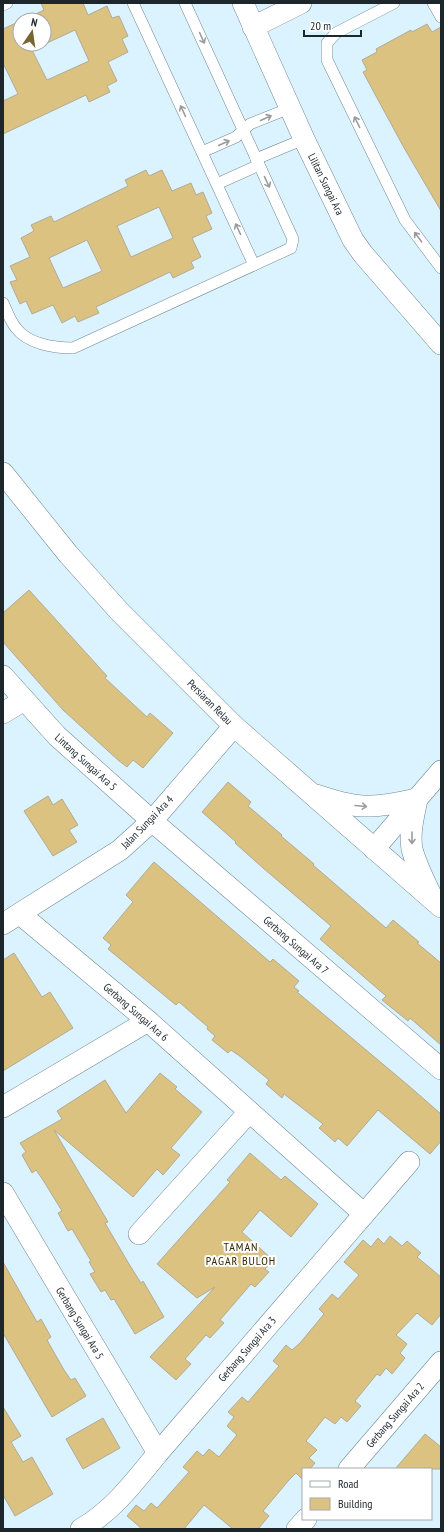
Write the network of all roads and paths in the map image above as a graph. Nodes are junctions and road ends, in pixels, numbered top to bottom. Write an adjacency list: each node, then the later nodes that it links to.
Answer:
1 (7, 3): 8 (lane)
2 (133, 3): 14 (lane, one-way to 2)
3 (185, 3): 12 (lane, one-way to 12)
4 (243, 3): 10 (street, Lilitan Sungai Ara)
5 (301, 3): 10 (street)
6 (394, 3): 18 (lane, one-way to 6)
7 (433, 3): 9 (lane)
8 (3, 5)
9 (441, 17)
10 (253, 27): 11 (street, Lilitan Sungai Ara)
11 (290, 108): 12 (lane, one-way to 11); 13 (street, Lilitan Sungai Ara)
12 (244, 131): 14 (lane, one-way to 12); 15 (lane)
13 (304, 139): 15 (lane); 20 (street, Lilitan Sungai Ara)
14 (202, 152): 16 (lane)
15 (258, 162): 16 (lane); 17 (lane, one-way to 17)
16 (217, 184): 17 (lane, one-way to 16)
17 (254, 265): 19 (lane)
18 (441, 268)
19 (3, 303)
20 (441, 344)
21 (3, 473): 25 (street, Persiaran Relau)
22 (3, 676): 23 (street, Lintang Sungai Ara 5)
23 (24, 700): 24 (street); 29 (street, Lintang Sungai Ara 5)
24 (3, 714)
25 (234, 726): 27 (street, Persiaran Relau); 29 (street, Jalan Sungai Ara 4)
26 (441, 772): 28 (street)
27 (310, 793): 28 (street, one-way to 28); 30 (street, Persiaran Relau)
28 (417, 799): 30 (street); 31 (street, one-way to 31)
29 (152, 821): 32 (street, Jalan Sungai Ara 4); 34 (street, Gerbang Sungai Ara 7)
30 (374, 849): 31 (street, Persiaran Relau)
31 (437, 904)
32 (12, 919): 33 (street, Gerbang Sungai Ara 6)
33 (148, 1021): 35 (street); 36 (street, Gerbang Sungai Ara 6)
34 (441, 1069)
35 (3, 1107)
36 (249, 1112): 39 (street, Gerbang Sungai Ara 6); 40 (street)
37 (409, 1162): 39 (street, Gerbang Sungai Ara 3)
38 (3, 1193): 42 (street, Gerbang Sungai Ara 5)
39 (364, 1214): 42 (street, Gerbang Sungai Ara 3)
40 (139, 1234)
41 (441, 1362): 43 (street, Gerbang Sungai Ara 2)
42 (158, 1452): 45 (street, Gerbang Sungai Ara 3)
43 (350, 1468)
44 (305, 1520): 46 (street)
45 (92, 1526)
46 (297, 1529)

